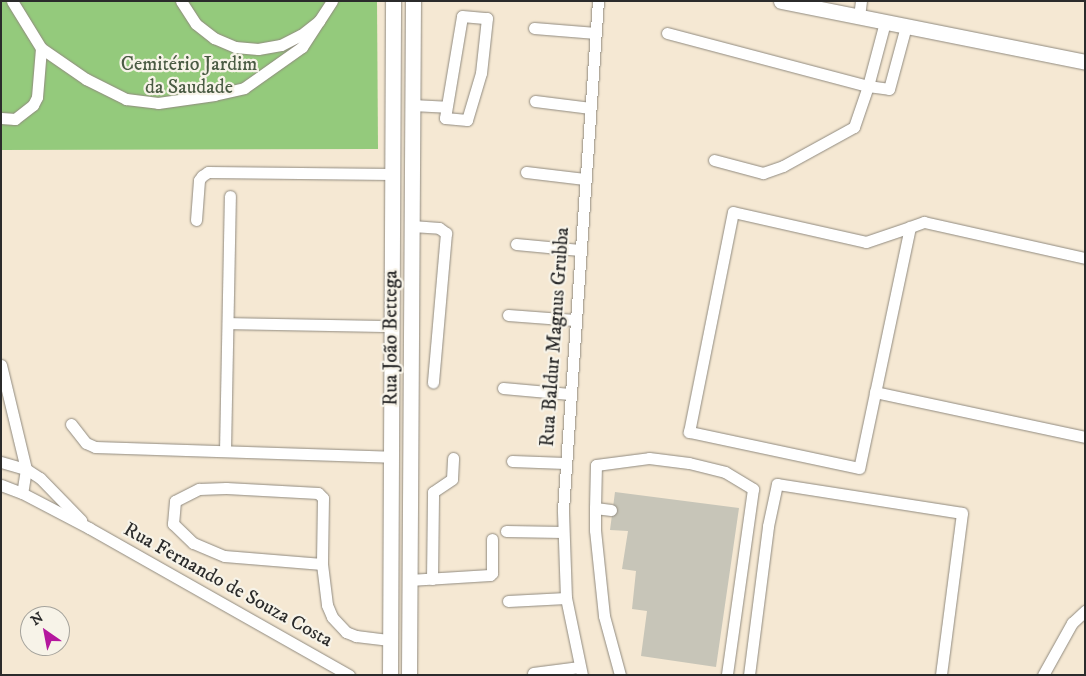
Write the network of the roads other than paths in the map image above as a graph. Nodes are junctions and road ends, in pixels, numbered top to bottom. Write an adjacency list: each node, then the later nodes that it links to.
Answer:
1 (12, 1): 16 (street)
2 (180, 1): 10 (street)
3 (332, 1): 10 (street)
4 (393, 1): 26 (main road, Rua João Bettega)
5 (413, 1): 20 (main road, Rua João Bettega)
6 (598, 1): 14 (street, Rua Baldur Magnus Grubba)
7 (781, 1): 9 (main road)
8 (860, 1): 9 (street)
9 (860, 17): 11 (main road)
10 (319, 21): 16 (street)
11 (885, 22): 12 (main road); 18 (street)
12 (906, 26): 17 (main road); 18 (street)
13 (534, 28): 14 (street)
14 (596, 33): 22 (street, Rua Baldur Magnus Grubba)
15 (666, 33): 18 (street)
16 (41, 48): 23 (street)
17 (1085, 62)
18 (868, 86): 24 (street)
19 (535, 101): 22 (street)
20 (412, 105): 21 (street); 30 (main road, Rua João Bettega)
21 (446, 106): 21 (street)
22 (591, 108): 27 (street, Rua Baldur Magnus Grubba)
23 (1, 118)
24 (714, 160)
25 (526, 172): 27 (street)
26 (392, 174): 29 (street); 35 (main road, Rua João Bettega)
27 (586, 179): 33 (street, Rua Baldur Magnus Grubba)
28 (230, 196): 41 (street)
29 (196, 220)
30 (412, 226): 36 (main road, Rua João Bettega); 44 (street)
31 (910, 227): 34 (street); 46 (street); 46 (street)
32 (516, 244): 33 (street)
33 (580, 250): 40 (street, Rua Baldur Magnus Grubba)
34 (1085, 258)
35 (392, 276): 36 (main road); 37 (main road, Rua João Bettega)
36 (411, 276): 38 (main road, Rua João Bettega)
37 (392, 298): 38 (main road); 42 (main road, Rua João Bettega)
38 (411, 298): 67 (main road, Rua João Bettega)
39 (508, 315): 40 (street)
40 (576, 320): 47 (street, Rua Baldur Magnus Grubba)
41 (228, 323): 42 (street); 50 (street)
42 (391, 326): 51 (main road, Rua João Bettega)
43 (1, 365): 56 (street)
44 (433, 382)
45 (503, 388): 47 (street)
46 (875, 392): 49 (street)
47 (570, 394): 55 (street, Rua Baldur Magnus Grubba)
48 (71, 424): 50 (street)
49 (1085, 437)
50 (225, 451): 51 (street)
51 (391, 457): 71 (main road, Rua João Bettega)
52 (453, 458): 66 (street)
53 (1, 462): 56 (street, Rua Fernando de Souza Costa)
54 (512, 462): 55 (street)
55 (565, 463): 63 (street, Rua Baldur Magnus Grubba)
56 (26, 469): 58 (street); 61 (street, Rua Fernando de Souza Costa)
57 (1, 485): 58 (street, Rua Fernando de Souza Costa)
58 (22, 493): 61 (street, Rua Fernando de Souza Costa)
59 (595, 508): 60 (street); 78 (street); 79 (street)
60 (611, 510)
61 (89, 528): 75 (street, Rua Fernando de Souza Costa)
62 (506, 531): 63 (street)
63 (563, 532): 68 (street, Rua Baldur Magnus Grubba)
64 (492, 539): 66 (street)
65 (322, 564): 65 (street); 71 (street)
66 (432, 579): 67 (street)
67 (409, 580): 72 (main road, Rua João Bettega)
68 (566, 598): 69 (street); 73 (street, Rua Baldur Magnus Grubba)
69 (508, 601)
70 (1085, 611): 82 (street)
71 (390, 640): 72 (main road); 76 (main road, Rua João Bettega)
72 (409, 641): 77 (main road, Rua João Bettega)
73 (581, 671): 74 (street)
74 (533, 673)
75 (349, 675)
76 (390, 675)
77 (408, 675)
78 (620, 675)
79 (728, 675)
80 (749, 675): 81 (street)
81 (941, 675)
82 (1043, 675)

